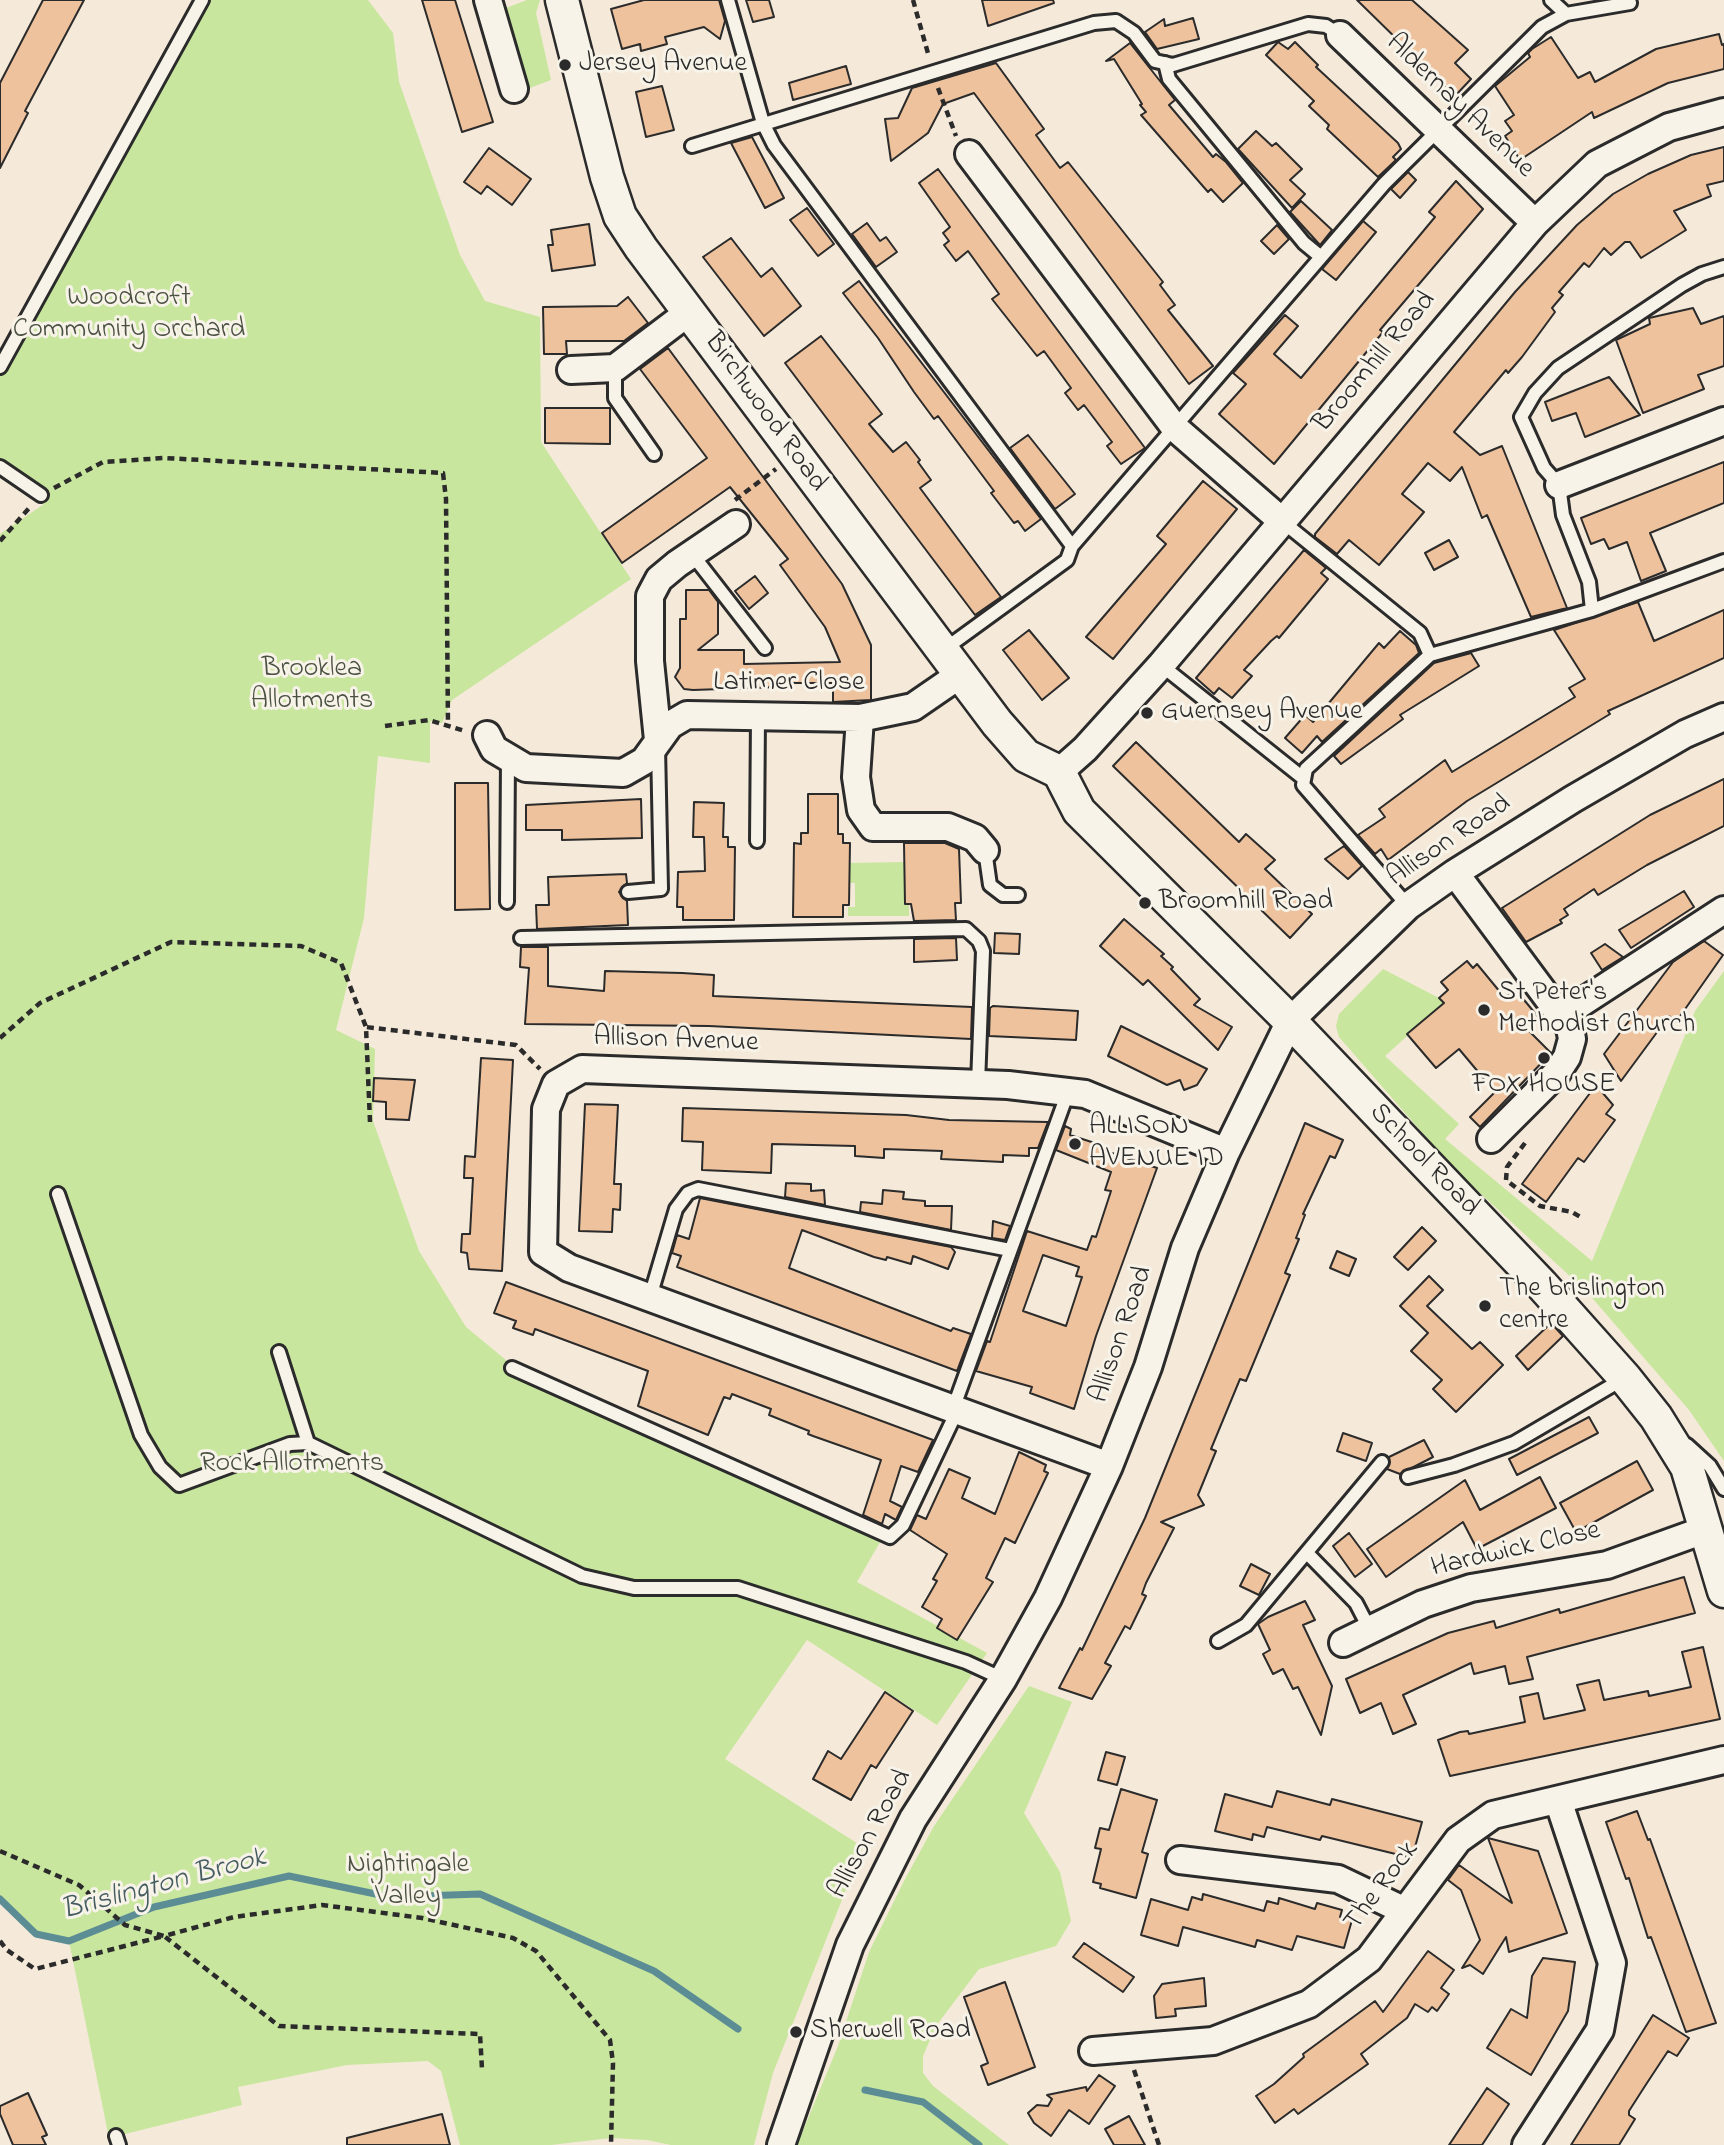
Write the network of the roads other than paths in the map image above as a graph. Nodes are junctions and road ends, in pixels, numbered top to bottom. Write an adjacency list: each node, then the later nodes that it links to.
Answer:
1 (202, 0): 20 (lane)
2 (488, 0): 10 (street)
3 (562, 0): 19 (street, Birchwood Road)
4 (728, 0): 12 (lane)
5 (1551, 0): 7 (lane)
6 (1629, 0): 7 (lane)
7 (1566, 14): 13 (lane)
8 (1340, 34): 9 (lane); 13 (street, Aldernay Avenue)
9 (1164, 63): 12 (lane); 17 (lane)
10 (514, 89)
11 (1724, 112): 16 (street, Broomhill Road)
12 (763, 123): 14 (lane); 31 (lane)
13 (1437, 130): 16 (street, Aldernay Avenue); 17 (lane)
14 (692, 146)
15 (969, 154): 24 (street)
16 (1535, 223): 29 (street, Broomhill Road)
17 (1321, 257): 24 (lane)
18 (1724, 267): 27 (lane)
19 (690, 312): 21 (street); 37 (street, Birchwood Road)
20 (0, 367)
21 (615, 368): 22 (street); 25 (lane)
22 (571, 370)
23 (1724, 421): 27 (street)
24 (1175, 428): 29 (street); 31 (lane)
25 (654, 454)
26 (0, 467): 28 (lane)
27 (1559, 485): 34 (lane)
28 (41, 495)
29 (1283, 522): 36 (lane); 38 (street, Broomhill Road)
30 (736, 524): 32 (street)
31 (1072, 546): 37 (lane)
32 (692, 554): 35 (lane); 43 (street)
33 (1724, 561): 34 (lane)
34 (1592, 610): 36 (lane)
35 (765, 648)
36 (1430, 655): 46 (lane)
37 (952, 662): 41 (street, Latimer Close); 45 (street, Birchwood Road)
38 (1161, 665): 45 (street, Broomhill Road); 46 (lane)
39 (758, 717): 41 (street, Latimer Close); 43 (street, Latimer Close); 47 (lane)
40 (1724, 717): 49 (street, Allison Road)
41 (859, 719): 48 (street)
42 (487, 735): 44 (street, Latimer Close)
43 (658, 740): 44 (street, Latimer Close); 50 (lane)
44 (508, 758): 52 (lane)
45 (1059, 772): 57 (street, School Road)
46 (1303, 778): 53 (lane)
47 (757, 841)
48 (985, 850): 51 (lane)
49 (1455, 873): 53 (street, Allison Road); 56 (street)
50 (628, 892)
51 (1018, 895)
52 (507, 902)
53 (1408, 906): 57 (street, Allison Road)
54 (1724, 910): 56 (street)
55 (521, 938): 58 (lane)
56 (1561, 1016): 60 (street)
57 (1290, 1021): 61 (street, Allison Road); 67 (street, School Road)
58 (978, 1084): 59 (street, Allison Avenue); 64 (street, Allison Avenue)
59 (1068, 1093): 61 (street, Allison Avenue); 63 (lane)
60 (1491, 1139)
61 (1226, 1152): 72 (street, Allison Road)
62 (58, 1194): 70 (lane)
63 (1010, 1250): 64 (lane); 68 (lane)
64 (650, 1297): 68 (street)
65 (279, 1352): 70 (lane)
66 (512, 1368): 68 (lane)
67 (1625, 1378): 69 (street, School Road); 73 (lane)
68 (955, 1411): 72 (street)
69 (1656, 1417): 74 (lane); 75 (street, School Road)
70 (308, 1443): 81 (lane)
71 (1382, 1462): 76 (lane)
72 (1109, 1466): 81 (street, Allison Road)
73 (1408, 1477)
74 (1724, 1489)
75 (1707, 1529): 77 (street, School Road); 78 (street, Hardwick Close)
76 (1307, 1553): 78 (lane); 79 (lane)
77 (1724, 1591)
78 (1370, 1630): 80 (street, Hardwick Close)
79 (1218, 1642)
80 (1343, 1643)
81 (1003, 1679): 87 (street, Allison Road)
82 (1724, 1760): 83 (street, The Rock)
83 (1558, 1800): 85 (street, The Rock); 88 (street)
84 (1180, 1860): 85 (street)
85 (1403, 1910): 86 (street, The Rock)
86 (1093, 2051)
87 (782, 2145)
88 (1527, 2145)

